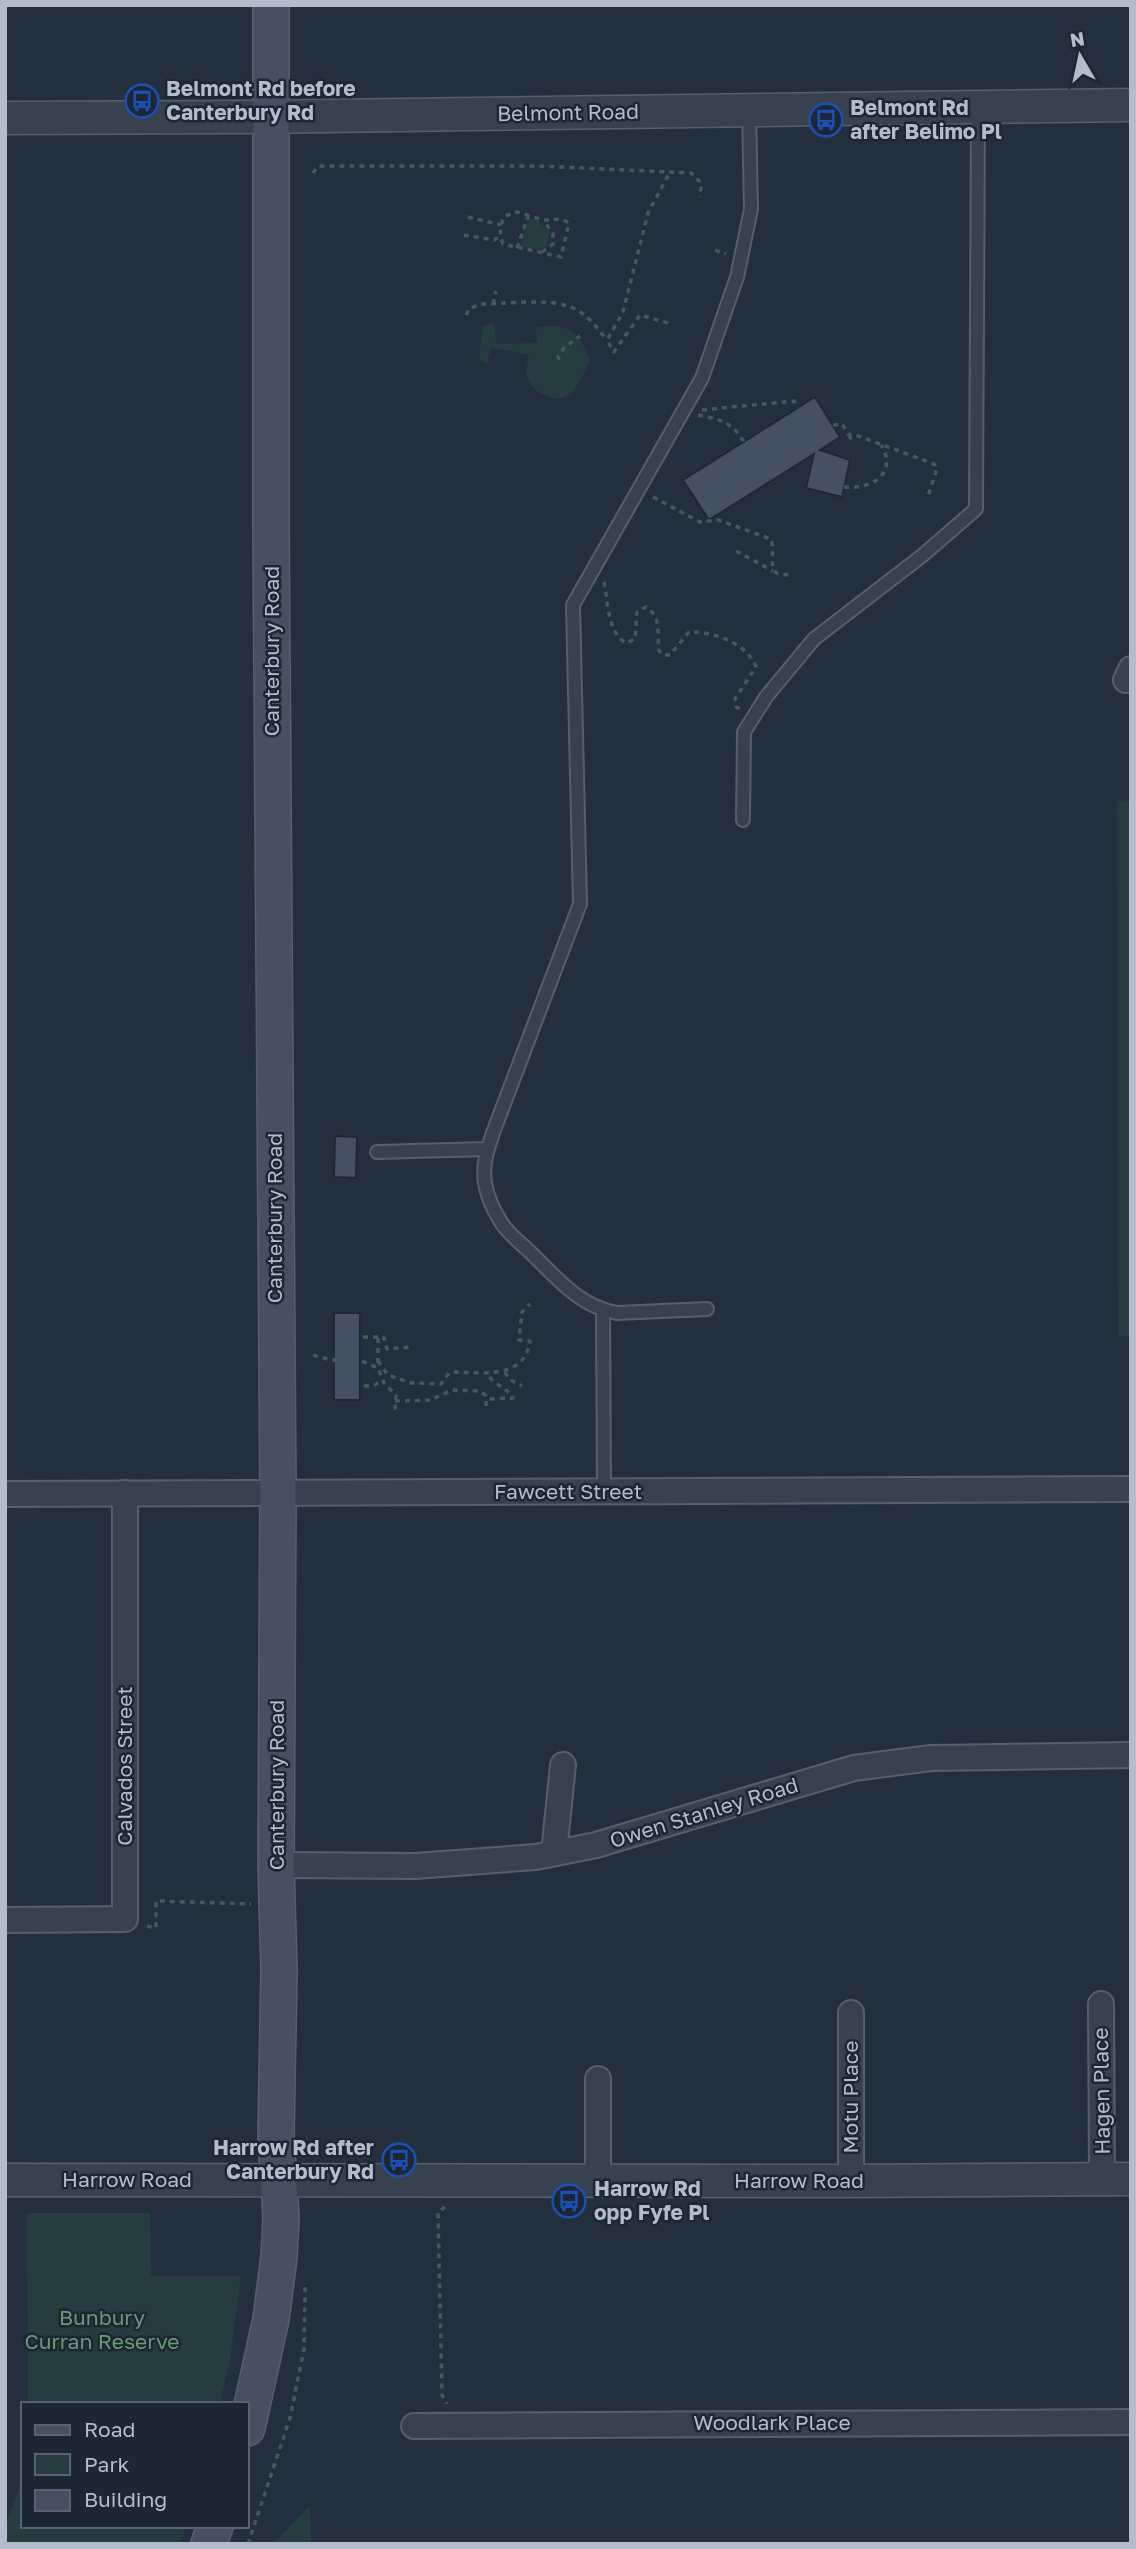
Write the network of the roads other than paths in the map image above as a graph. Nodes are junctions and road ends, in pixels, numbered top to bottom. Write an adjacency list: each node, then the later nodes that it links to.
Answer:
1 (271, 5): 5 (main road, Canterbury Road)
2 (1131, 105): 3 (street, Belmont Road)
3 (978, 107): 4 (street, Belmont Road); 7 (lane)
4 (749, 110): 5 (street, Belmont Road); 8 (lane)
5 (272, 117): 6 (street, Belmont Road); 14 (main road, Canterbury Road)
6 (5, 118)
7 (743, 820)
8 (487, 1149): 9 (lane); 11 (lane)
9 (377, 1152)
10 (707, 1309): 11 (lane)
11 (603, 1311): 15 (lane)
12 (1131, 1489): 15 (street, Fawcett Street)
13 (125, 1493): 14 (street, Fawcett Street); 16 (street, Fawcett Street); 21 (street, Calvados Street)
14 (278, 1493): 15 (street, Fawcett Street); 20 (main road, Canterbury Road)
15 (604, 1493)
16 (5, 1494)
17 (1131, 1755): 19 (street, Owen Stanley Road)
18 (562, 1765): 19 (street)
19 (554, 1853): 20 (street, Owen Stanley Road)
20 (276, 1864): 27 (main road, Canterbury Road)
21 (5, 1920)
22 (1101, 2004): 25 (street, Hagen Place)
23 (851, 2013): 29 (street, Motu Place)
24 (598, 2079): 28 (street)
25 (1117, 2179): 29 (street, Harrow Road)
26 (5, 2180): 27 (street, Harrow Road)
27 (279, 2180): 28 (street, Harrow Road); 31 (main road, Canterbury Road)
28 (598, 2180): 29 (street, Harrow Road)
29 (850, 2181)
30 (1131, 2422): 32 (street, Woodlark Place)
31 (248, 2423)
32 (414, 2426)

